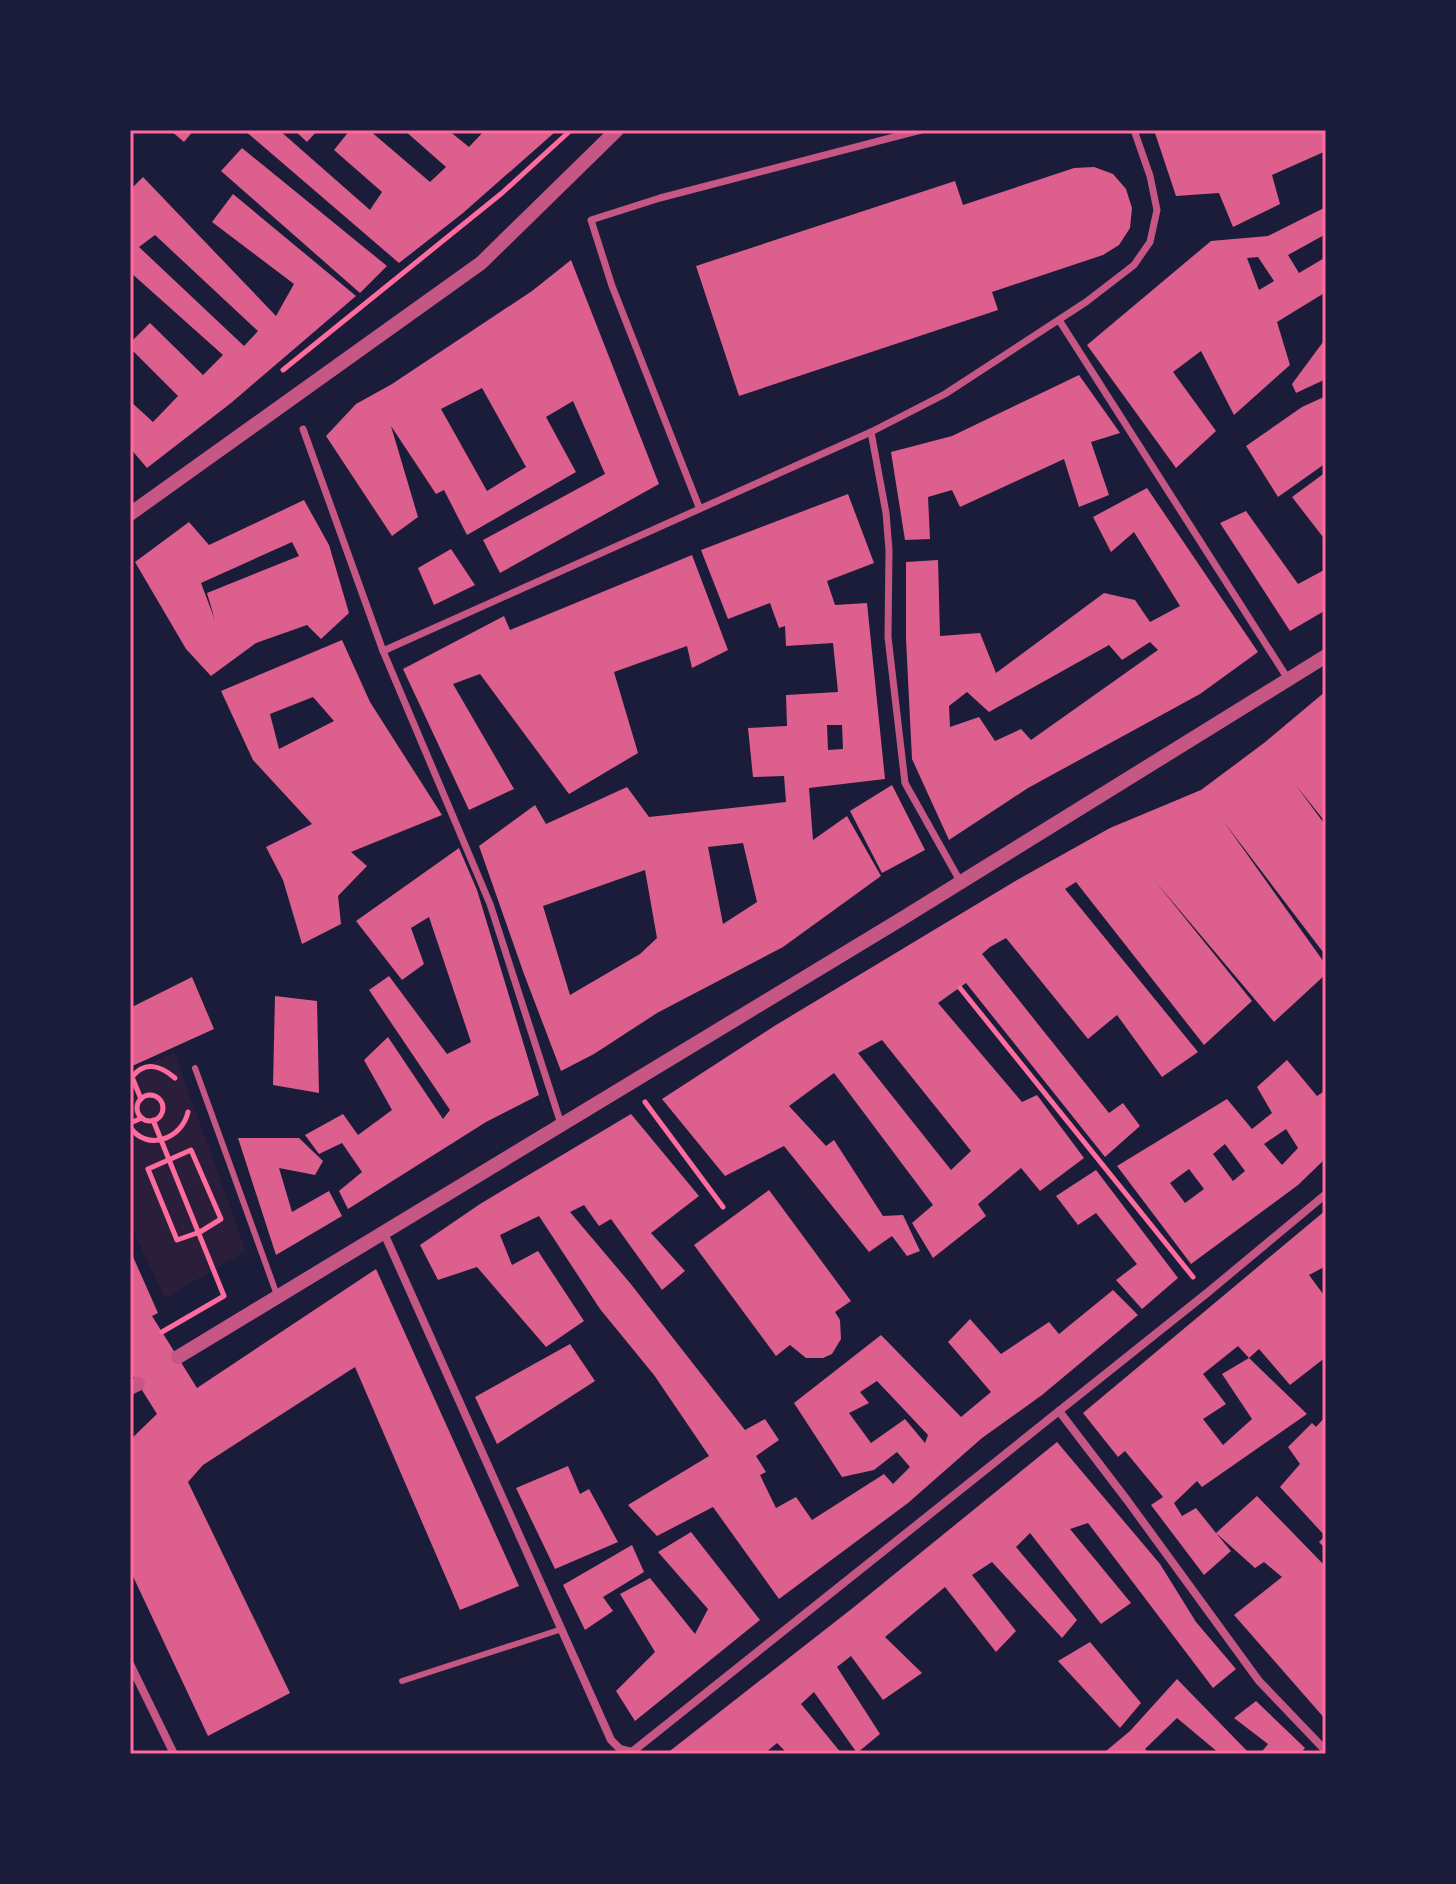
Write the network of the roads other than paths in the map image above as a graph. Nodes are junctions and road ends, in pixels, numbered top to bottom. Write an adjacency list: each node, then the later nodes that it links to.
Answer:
1 (617, 130): 8 (street)
2 (921, 130): 7 (street)
3 (1134, 130): 4 (street)
4 (1059, 320): 6 (street); 11 (street)
5 (303, 429): 9 (street)
6 (871, 432): 7 (street); 12 (street)
7 (699, 507): 9 (street)
8 (130, 514)
9 (383, 651): 14 (street)
10 (1326, 656): 11 (street)
11 (1288, 679): 12 (street)
12 (960, 881): 14 (street)
13 (195, 1068): 17 (lane)
14 (561, 1124): 16 (street)
15 (1326, 1194): 19 (street)
16 (383, 1231): 17 (street); 20 (street)
17 (277, 1295): 18 (street)
18 (178, 1357)
19 (1059, 1411): 20 (street); 23 (street)
20 (562, 1629): 22 (lane)
21 (130, 1664): 24 (street)
22 (402, 1681)
23 (1326, 1751)
24 (174, 1754)

